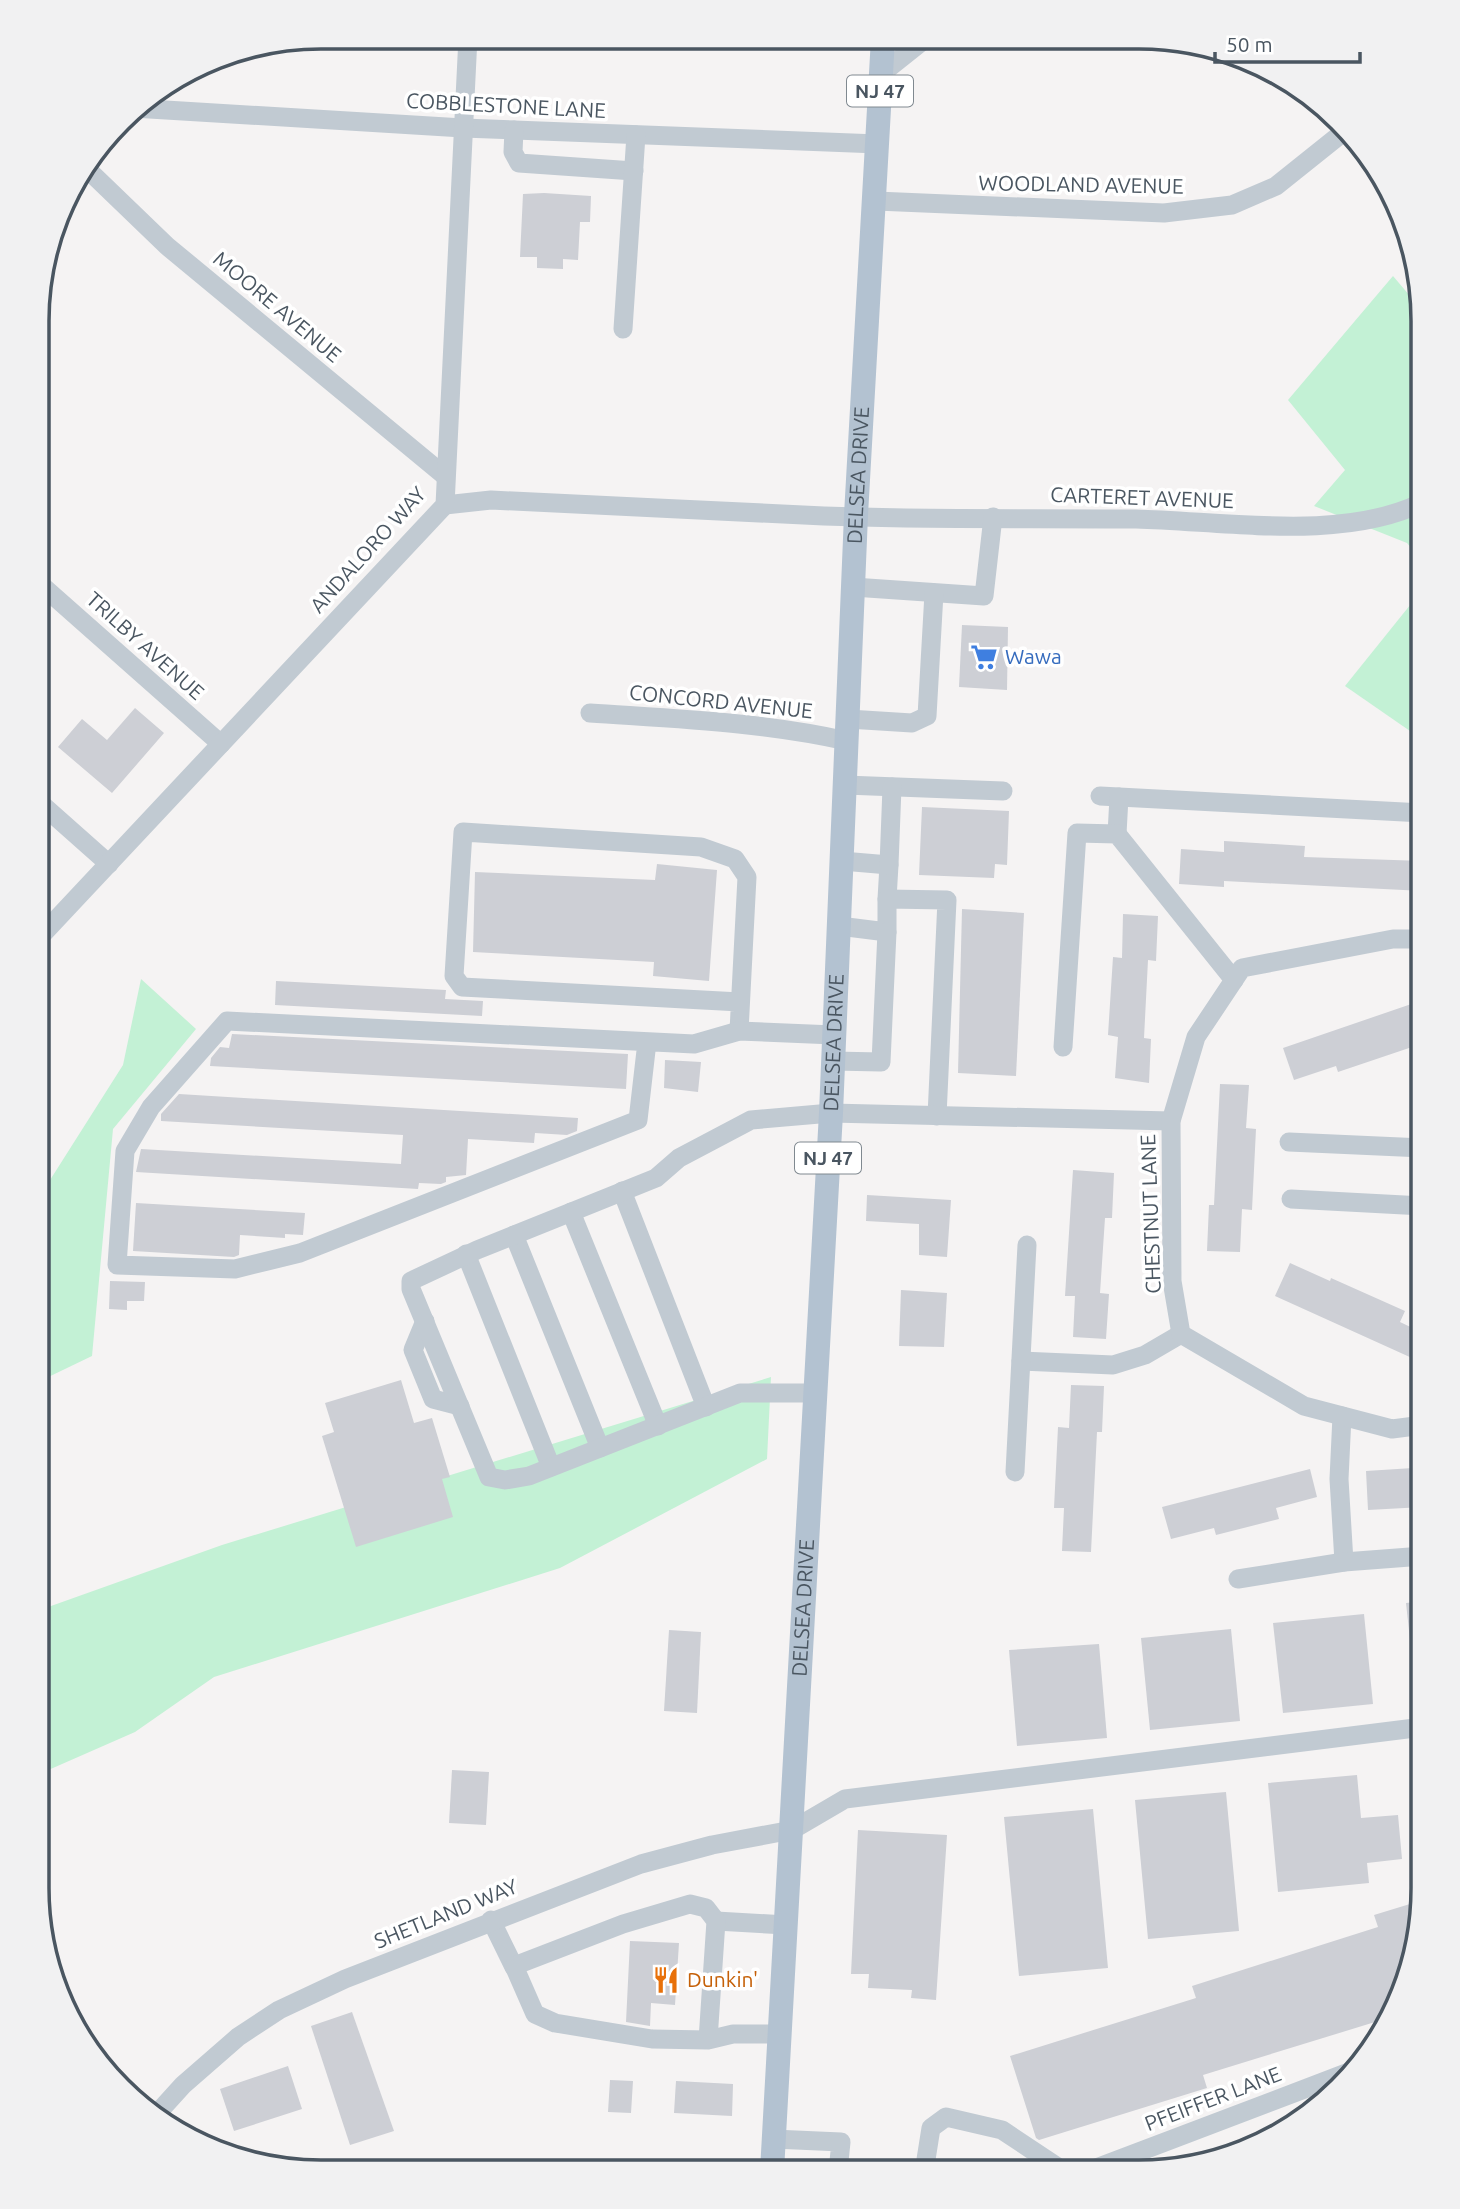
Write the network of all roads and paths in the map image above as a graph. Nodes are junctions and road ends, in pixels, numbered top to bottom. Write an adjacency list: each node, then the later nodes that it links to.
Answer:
1 (467, 49): 6 (street, ANDALORO WAY)
2 (882, 49): 4 (main road, DELSEA DRIVE / NJ 47)
3 (912, 49): 4 (street)
4 (881, 75): 10 (main road, DELSEA DRIVE / NJ 47)
5 (151, 109): 6 (street, COBBLESTONE LANE)
6 (463, 128): 7 (street, COBBLESTONE LANE); 15 (street, ANDALORO WAY)
7 (513, 130): 8 (street, COBBLESTONE LANE); 11 (street)
8 (636, 135): 10 (street, COBBLESTONE LANE); 11 (street)
9 (1338, 136): 13 (street, WOODLAND AVENUE)
10 (878, 144): 13 (main road, DELSEA DRIVE / NJ 47)
11 (634, 171): 14 (street)
12 (92, 174): 15 (street, MOORE AVENUE)
13 (876, 201): 18 (main road, DELSEA DRIVE / NJ 47)
14 (623, 329)
15 (445, 476): 16 (street, ANDALORO WAY)
16 (445, 505): 18 (street); 25 (street, ANDALORO WAY)
17 (1411, 508): 19 (street, CARTERET AVENUE)
18 (856, 515): 19 (street, CARTERET AVENUE); 20 (main road, DELSEA DRIVE / NJ 47)
19 (993, 517): 22 (street)
20 (853, 587): 22 (street); 24 (main road, DELSEA DRIVE / NJ 47)
21 (49, 592): 25 (street, TRILBY AVENUE)
22 (934, 593): 24 (street, CONCORD AVENUE)
23 (590, 713): 24 (street, CONCORD AVENUE)
24 (847, 730): 26 (main road, DELSEA DRIVE / NJ 47)
25 (221, 744): 33 (street, ANDALORO WAY)
26 (845, 785): 27 (street); 32 (main road, DELSEA DRIVE / NJ 47)
27 (892, 787): 28 (street); 34 (street)
28 (1003, 791)
29 (49, 811): 33 (street)
30 (1411, 812): 31 (street)
31 (1116, 834): 40 (street); 45 (street)
32 (842, 861): 34 (street); 36 (main road, DELSEA DRIVE / NJ 47)
33 (109, 864): 37 (street, ANDALORO WAY)
34 (889, 864): 35 (street)
35 (887, 899): 38 (street); 48 (street)
36 (839, 926): 38 (street); 43 (main road, DELSEA DRIVE / NJ 47)
37 (49, 927)
38 (887, 932): 46 (street)
39 (1411, 939): 40 (street, CHESTNUT LANE)
40 (1234, 980): 49 (street, CHESTNUT LANE)
41 (740, 1002): 41 (street); 42 (street)
42 (739, 1031): 43 (street); 44 (street)
43 (834, 1035): 46 (main road, DELSEA DRIVE / NJ 47)
44 (647, 1042): 44 (street)
45 (1063, 1047)
46 (833, 1061): 47 (main road, DELSEA DRIVE / NJ 47)
47 (831, 1114): 48 (street, CHESTNUT LANE); 52 (street, CHESTNUT LANE); 61 (main road, DELSEA DRIVE / NJ 47)
48 (937, 1116): 49 (street, CHESTNUT LANE)
49 (1171, 1121): 59 (street, CHESTNUT LANE)
50 (1289, 1142): 51 (street)
51 (1411, 1147)
52 (622, 1191): 55 (street, CHESTNUT LANE); 62 (street)
53 (1291, 1199): 54 (street)
54 (1411, 1205)
55 (571, 1212): 56 (street, CHESTNUT LANE); 64 (street)
56 (514, 1235): 58 (street, CHESTNUT LANE); 66 (street)
57 (1027, 1245): 60 (street)
58 (466, 1254): 67 (street); 67 (street, CHESTNUT LANE)
59 (1181, 1335): 60 (street); 63 (street)
60 (1021, 1361): 68 (street)
61 (814, 1393): 62 (street); 73 (main road, DELSEA DRIVE / NJ 47)
62 (706, 1407): 64 (street)
63 (1342, 1416): 65 (street); 70 (street)
64 (658, 1426): 66 (street)
65 (1411, 1426)
66 (600, 1448): 67 (street)
67 (551, 1467)
68 (1015, 1472)
69 (1411, 1557): 70 (street)
70 (1344, 1562): 71 (street)
71 (1238, 1580)
72 (1411, 1728): 73 (street, SHETLAND WAY)
73 (792, 1830): 74 (street, SHETLAND WAY); 76 (main road, DELSEA DRIVE / NJ 47)
74 (491, 1920): 77 (street); 81 (street, SHETLAND WAY)
75 (716, 1921): 76 (street); 77 (street); 79 (street)
76 (786, 1925): 78 (main road, DELSEA DRIVE / NJ 47)
77 (514, 1968): 79 (street)
78 (779, 2034): 79 (street); 82 (main road, DELSEA DRIVE / NJ 47)
79 (708, 2040)
80 (1332, 2079): 87 (street, PFEIFFER LANE)
81 (162, 2108)
82 (773, 2138): 83 (main road, DELSEA DRIVE / NJ 47); 84 (street)
83 (770, 2160)
84 (840, 2160)
85 (926, 2160): 86 (street)
86 (1047, 2160)
87 (1130, 2160)

